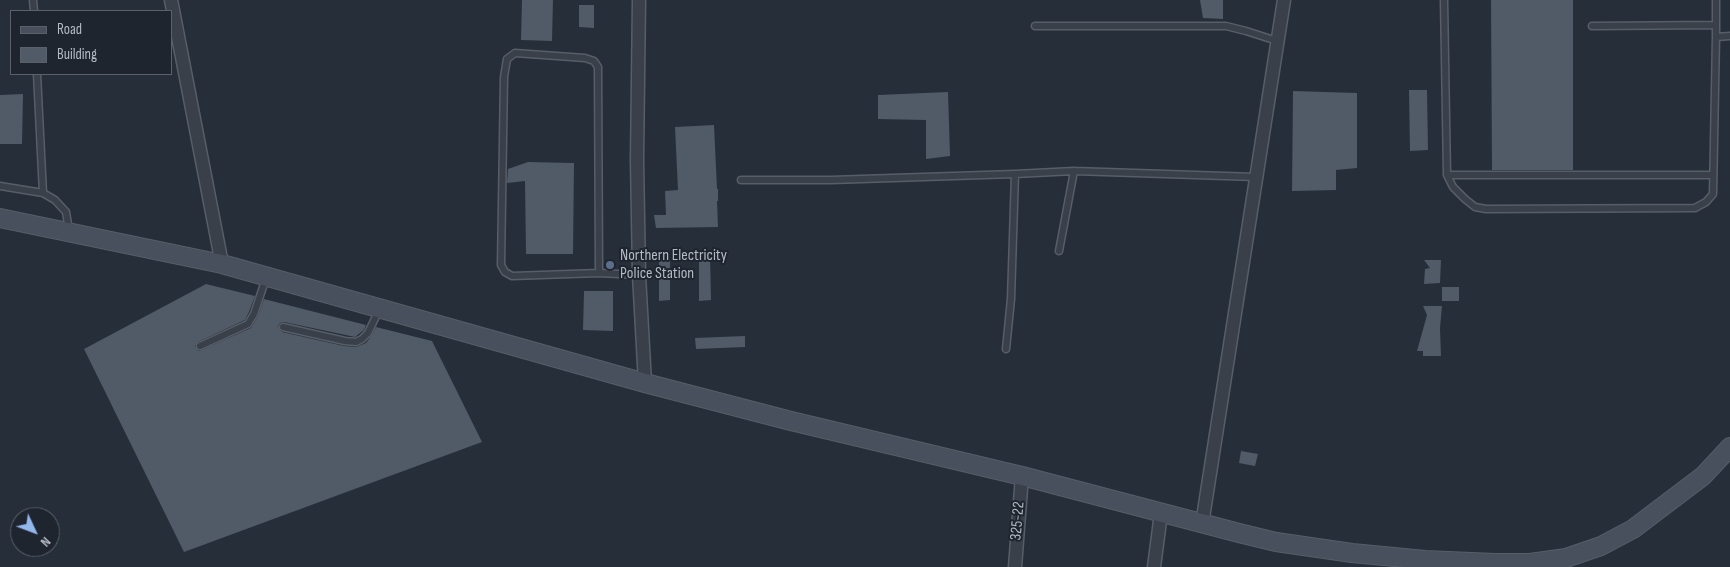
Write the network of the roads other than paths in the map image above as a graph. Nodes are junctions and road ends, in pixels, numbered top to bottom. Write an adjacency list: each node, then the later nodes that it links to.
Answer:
1 (171, 0): 24 (street)
2 (639, 0): 26 (street)
3 (1284, 0): 11 (street)
4 (1444, 0): 15 (lane)
5 (1716, 0): 6 (lane)
6 (1716, 25): 8 (lane); 10 (lane)
7 (1035, 26): 11 (lane)
8 (1592, 26)
9 (1730, 36): 10 (lane)
10 (1716, 37): 17 (lane)
11 (1277, 41): 16 (street)
12 (37, 75): 20 (lane)
13 (1074, 171): 14 (lane); 16 (lane); 23 (lane)
14 (1015, 174): 18 (lane); 31 (lane)
15 (1448, 175): 17 (lane); 17 (lane)
16 (1256, 176): 38 (street)
17 (1713, 176)
18 (741, 180)
19 (0, 186): 20 (lane)
20 (43, 193): 22 (lane)
21 (0, 218): 22 (street)
22 (70, 232): 24 (street)
23 (1058, 251)
24 (222, 264): 27 (street)
25 (599, 273): 25 (lane); 26 (lane)
26 (639, 275): 32 (street)
27 (267, 277): 28 (street); 30 (lane)
28 (380, 308): 29 (lane); 32 (street)
29 (283, 326)
30 (200, 346)
31 (1006, 349)
32 (645, 383): 35 (street)
33 (1730, 447): 36 (street)
34 (1730, 465): 36 (street)
35 (1022, 476): 37 (street); 39 (street, 325-22)
36 (1703, 476): 38 (street)
37 (1161, 513): 38 (street); 40 (street)
38 (1202, 524)
39 (1015, 567)
40 (1154, 567)

